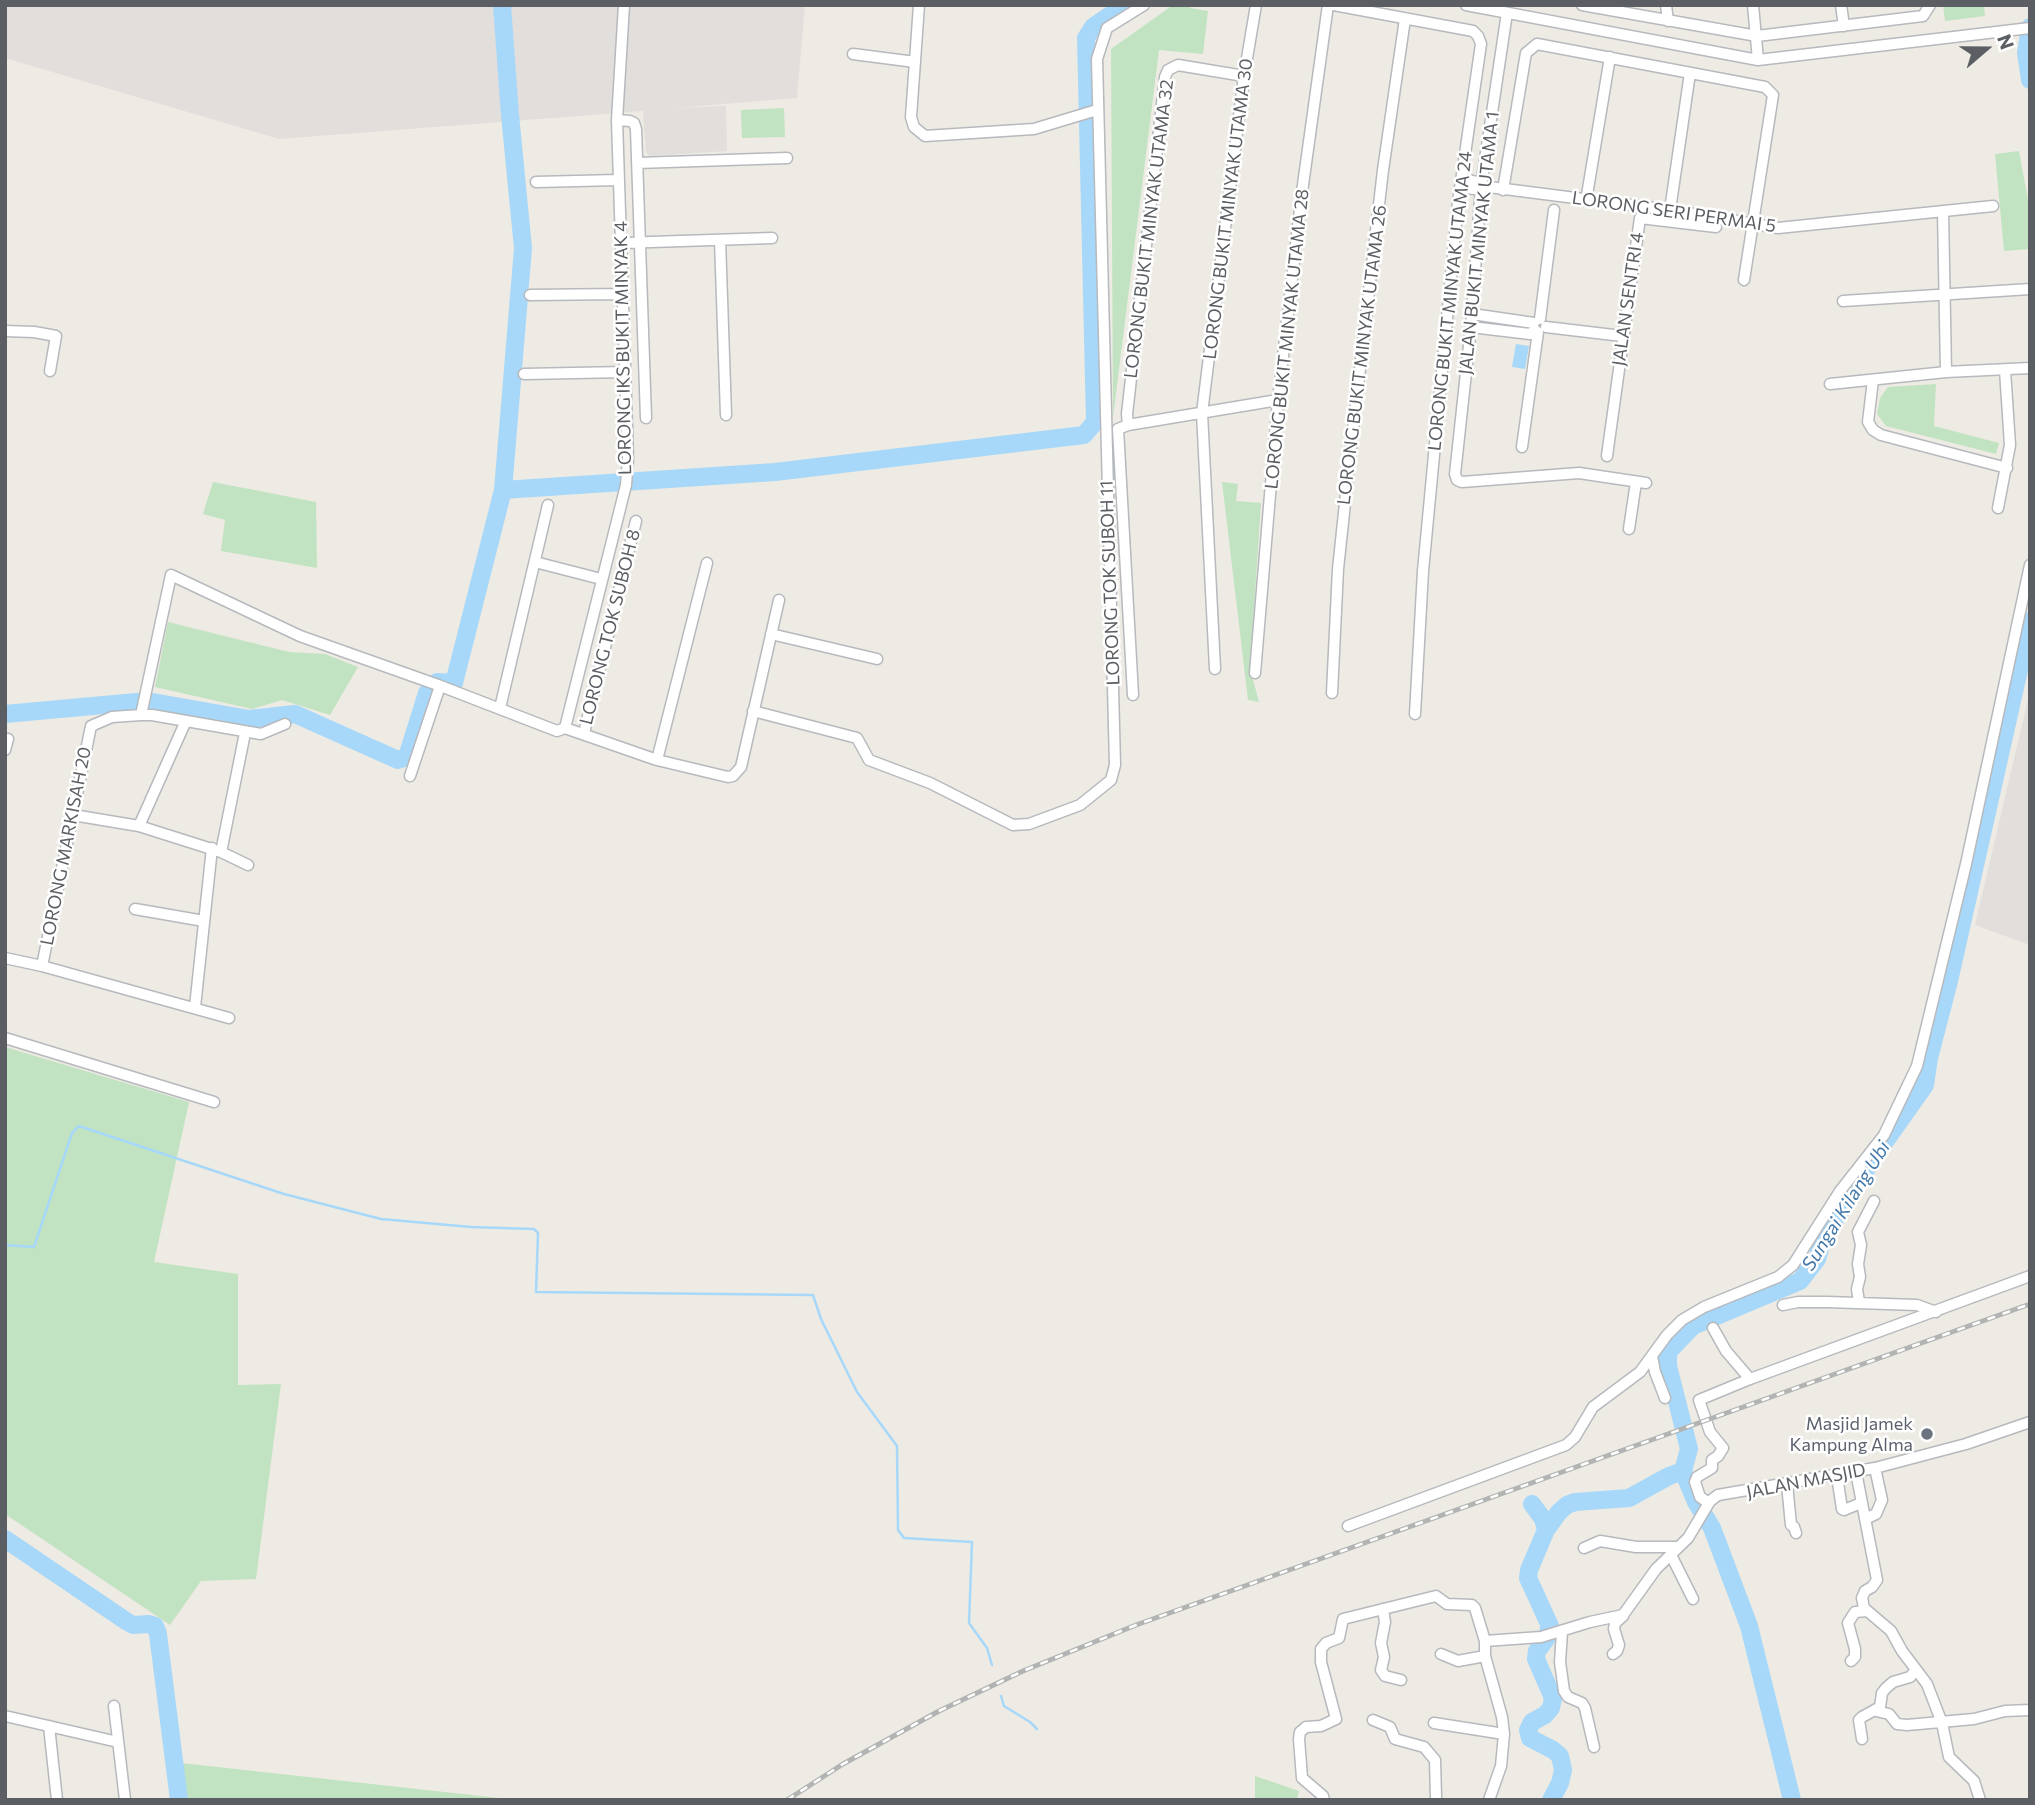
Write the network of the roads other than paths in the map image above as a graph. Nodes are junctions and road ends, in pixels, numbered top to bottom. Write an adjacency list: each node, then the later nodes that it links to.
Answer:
1 (624, 5): 26 (street, LORONG IKS BUKIT MINYAK 4)
2 (919, 5): 22 (street)
3 (1144, 5): 25 (street, LORONG TOK SUBOH 11)
4 (1256, 5): 24 (street, LORONG BUKIT MINYAK UTAMA 30)
5 (1328, 5): 64 (street, LORONG BUKIT MINYAK UTAMA 28)
6 (1334, 5): 14 (street, LORONG BUKIT MINYAK UTAMA 24)
7 (1466, 5): 13 (street)
8 (1582, 5): 15 (street)
9 (1666, 5): 15 (street)
10 (1753, 5): 18 (street)
11 (1842, 5): 16 (street)
12 (1930, 6): 16 (street)
13 (1507, 13): 21 (street); 32 (street, JALAN BUKIT MINYAK UTAMA 1)
14 (1405, 19): 31 (street, LORONG BUKIT MINYAK UTAMA 24); 86 (street, LORONG BUKIT MINYAK UTAMA 26)
15 (1668, 22): 18 (street)
16 (1844, 26): 18 (street)
17 (2030, 28): 21 (street)
18 (1757, 36): 21 (street)
19 (853, 54): 22 (street)
20 (1610, 57): 23 (street); 33 (street); 34 (street)
21 (1758, 60)
22 (915, 62): 25 (street)
23 (1690, 72): 37 (street); 39 (street)
24 (1244, 76): 65 (street, LORONG BUKIT MINYAK UTAMA 30); 68 (street, LORONG BUKIT MINYAK UTAMA 32)
25 (1091, 113): 89 (street, LORONG TOK SUBOH 11)
26 (617, 120): 28 (street); 29 (street, LORONG IKS BUKIT MINYAK 4)
27 (786, 158): 28 (street)
28 (637, 163): 44 (street)
29 (618, 180): 30 (street); 43 (street, LORONG IKS BUKIT MINYAK 4)
30 (536, 182)
31 (1460, 183): 32 (street, LORONG SERI PERMAI 5); 91 (street, LORONG BUKIT MINYAK UTAMA 24)
32 (1481, 186): 33 (street, LORONG SERI PERMAI 5); 51 (street, JALAN BUKIT MINYAK UTAMA 1)
33 (1503, 190): 34 (street, LORONG SERI PERMAI 5)
34 (1587, 201): 37 (street, LORONG SERI PERMAI 5)
35 (1993, 206): 38 (street, LORONG SERI PERMAI 5)
36 (1554, 210): 52 (street)
37 (1670, 210): 39 (street, LORONG SERI PERMAI 5)
38 (1943, 211): 39 (street, LORONG SERI PERMAI 5); 47 (street)
39 (1752, 224): 45 (street)
40 (1716, 227): 55 (street, JALAN SENTRI 4)
41 (772, 238): 42 (street)
42 (720, 240): 44 (street); 66 (street)
43 (621, 243): 44 (street); 48 (street, LORONG IKS BUKIT MINYAK 4)
44 (640, 243): 67 (street)
45 (1744, 280)
46 (2030, 289): 47 (street)
47 (1945, 292): 50 (street); 60 (street)
48 (622, 294): 49 (street); 59 (street, LORONG IKS BUKIT MINYAK 4)
49 (530, 295)
50 (1843, 301)
51 (1472, 314): 52 (street); 53 (street, JALAN BUKIT MINYAK UTAMA 1)
52 (1539, 326): 53 (street); 55 (street); 69 (street)
53 (1471, 327): 75 (street, JALAN BUKIT MINYAK UTAMA 1)
54 (5, 331): 58 (street)
55 (1622, 336): 70 (street, JALAN SENTRI 4)
56 (2030, 368): 57 (street)
57 (2005, 370): 60 (street); 71 (street)
58 (50, 372)
59 (625, 372): 61 (street); 79 (street, LORONG IKS BUKIT MINYAK 4)
60 (1946, 372): 62 (street)
61 (524, 374)
62 (1873, 380): 63 (street); 71 (street)
63 (1830, 384)
64 (1278, 400): 65 (street); 84 (street, LORONG BUKIT MINYAK UTAMA 28)
65 (1202, 413): 68 (street); 83 (street, LORONG BUKIT MINYAK UTAMA 30)
66 (726, 415)
67 (646, 418)
68 (1128, 425): 87 (street)
69 (1522, 447)
70 (1606, 456)
71 (2007, 468): 73 (street)
72 (548, 505): 76 (street)
73 (1998, 508)
74 (636, 521): 96 (street, LORONG TOK SUBOH 8)
75 (1629, 529)
76 (535, 562): 79 (street); 88 (street)
77 (707, 563): 99 (street)
78 (2030, 565): 119 (street)
79 (601, 579): 94 (street, LORONG IKS BUKIT MINYAK 4)
80 (779, 600): 81 (street)
81 (771, 634): 82 (street); 89 (street)
82 (877, 659)
83 (1215, 669)
84 (1255, 673)
85 (436, 684): 88 (street); 90 (street); 100 (street)
86 (1332, 693)
87 (1133, 695)
88 (500, 708): 94 (street)
89 (753, 711): 99 (street)
90 (142, 712): 92 (street); 101 (street, LORONG MARKISAH 20)
91 (1415, 714)
92 (185, 723): 95 (street); 102 (street)
93 (285, 724): 95 (street)
94 (561, 729): 96 (street)
95 (245, 733): 103 (street)
96 (584, 733): 99 (street)
97 (8, 739): 98 (street)
98 (5, 750)
99 (657, 760)
100 (410, 776)
101 (73, 815): 102 (street); 108 (street, LORONG MARKISAH 20)
102 (139, 826): 103 (street)
103 (216, 850): 104 (street); 106 (street)
104 (248, 864)
105 (135, 909): 106 (street)
106 (204, 921): 109 (street)
107 (5, 958): 108 (street)
108 (42, 966): 109 (street)
109 (195, 1007): 110 (street)
110 (229, 1018)
111 (5, 1038): 112 (street)
112 (214, 1102)
113 (1874, 1200): 115 (street)
114 (2030, 1276): 117 (street)
115 (1859, 1302): 116 (street); 117 (street)
116 (1783, 1305)
117 (1936, 1312): 120 (street)
118 (1713, 1328): 120 (street)
119 (1653, 1356): 121 (street); 130 (street)
120 (1750, 1379): 128 (street)
121 (1665, 1398)
122 (2030, 1422): 123 (street, JALAN MASJID)
123 (1875, 1468): 124 (street, JALAN MASJID); 129 (street)
124 (1856, 1472): 125 (street, JALAN MASJID); 127 (street)
125 (1837, 1476): 126 (street, JALAN MASJID); 127 (street)
126 (1787, 1484): 128 (street, JALAN MASJID); 131 (street)
127 (1861, 1503): 129 (street)
128 (1708, 1504): 133 (street)
129 (1865, 1518): 136 (street)
130 (1348, 1526)
131 (1796, 1533)
132 (1584, 1548): 133 (street)
133 (1675, 1551): 134 (street); 137 (street)
134 (1693, 1599)
135 (1383, 1609): 139 (street); 145 (street); 161 (street)
136 (1867, 1611): 143 (street); 144 (street)
137 (1623, 1615): 138 (street); 141 (street)
138 (1559, 1633): 139 (street); 157 (street)
139 (1485, 1641): 142 (street)
140 (1441, 1654): 142 (street)
141 (1613, 1654)
142 (1485, 1656): 154 (street)
143 (1851, 1661)
144 (1916, 1670): 147 (street); 152 (street)
145 (1401, 1680)
146 (114, 1706): 156 (street)
147 (1876, 1710): 152 (street); 155 (street)
148 (2030, 1710): 152 (street)
149 (5, 1716): 153 (street)
150 (1373, 1720): 158 (street)
151 (1434, 1723): 154 (street)
152 (1941, 1723): 163 (street)
153 (49, 1726): 156 (street); 159 (street)
154 (1504, 1734): 162 (street)
155 (1862, 1739)
156 (118, 1742): 160 (street)
157 (1594, 1747)
158 (1438, 1798)
159 (57, 1800)
160 (125, 1800)
161 (1324, 1800)
162 (1489, 1800)
163 (1980, 1800)

